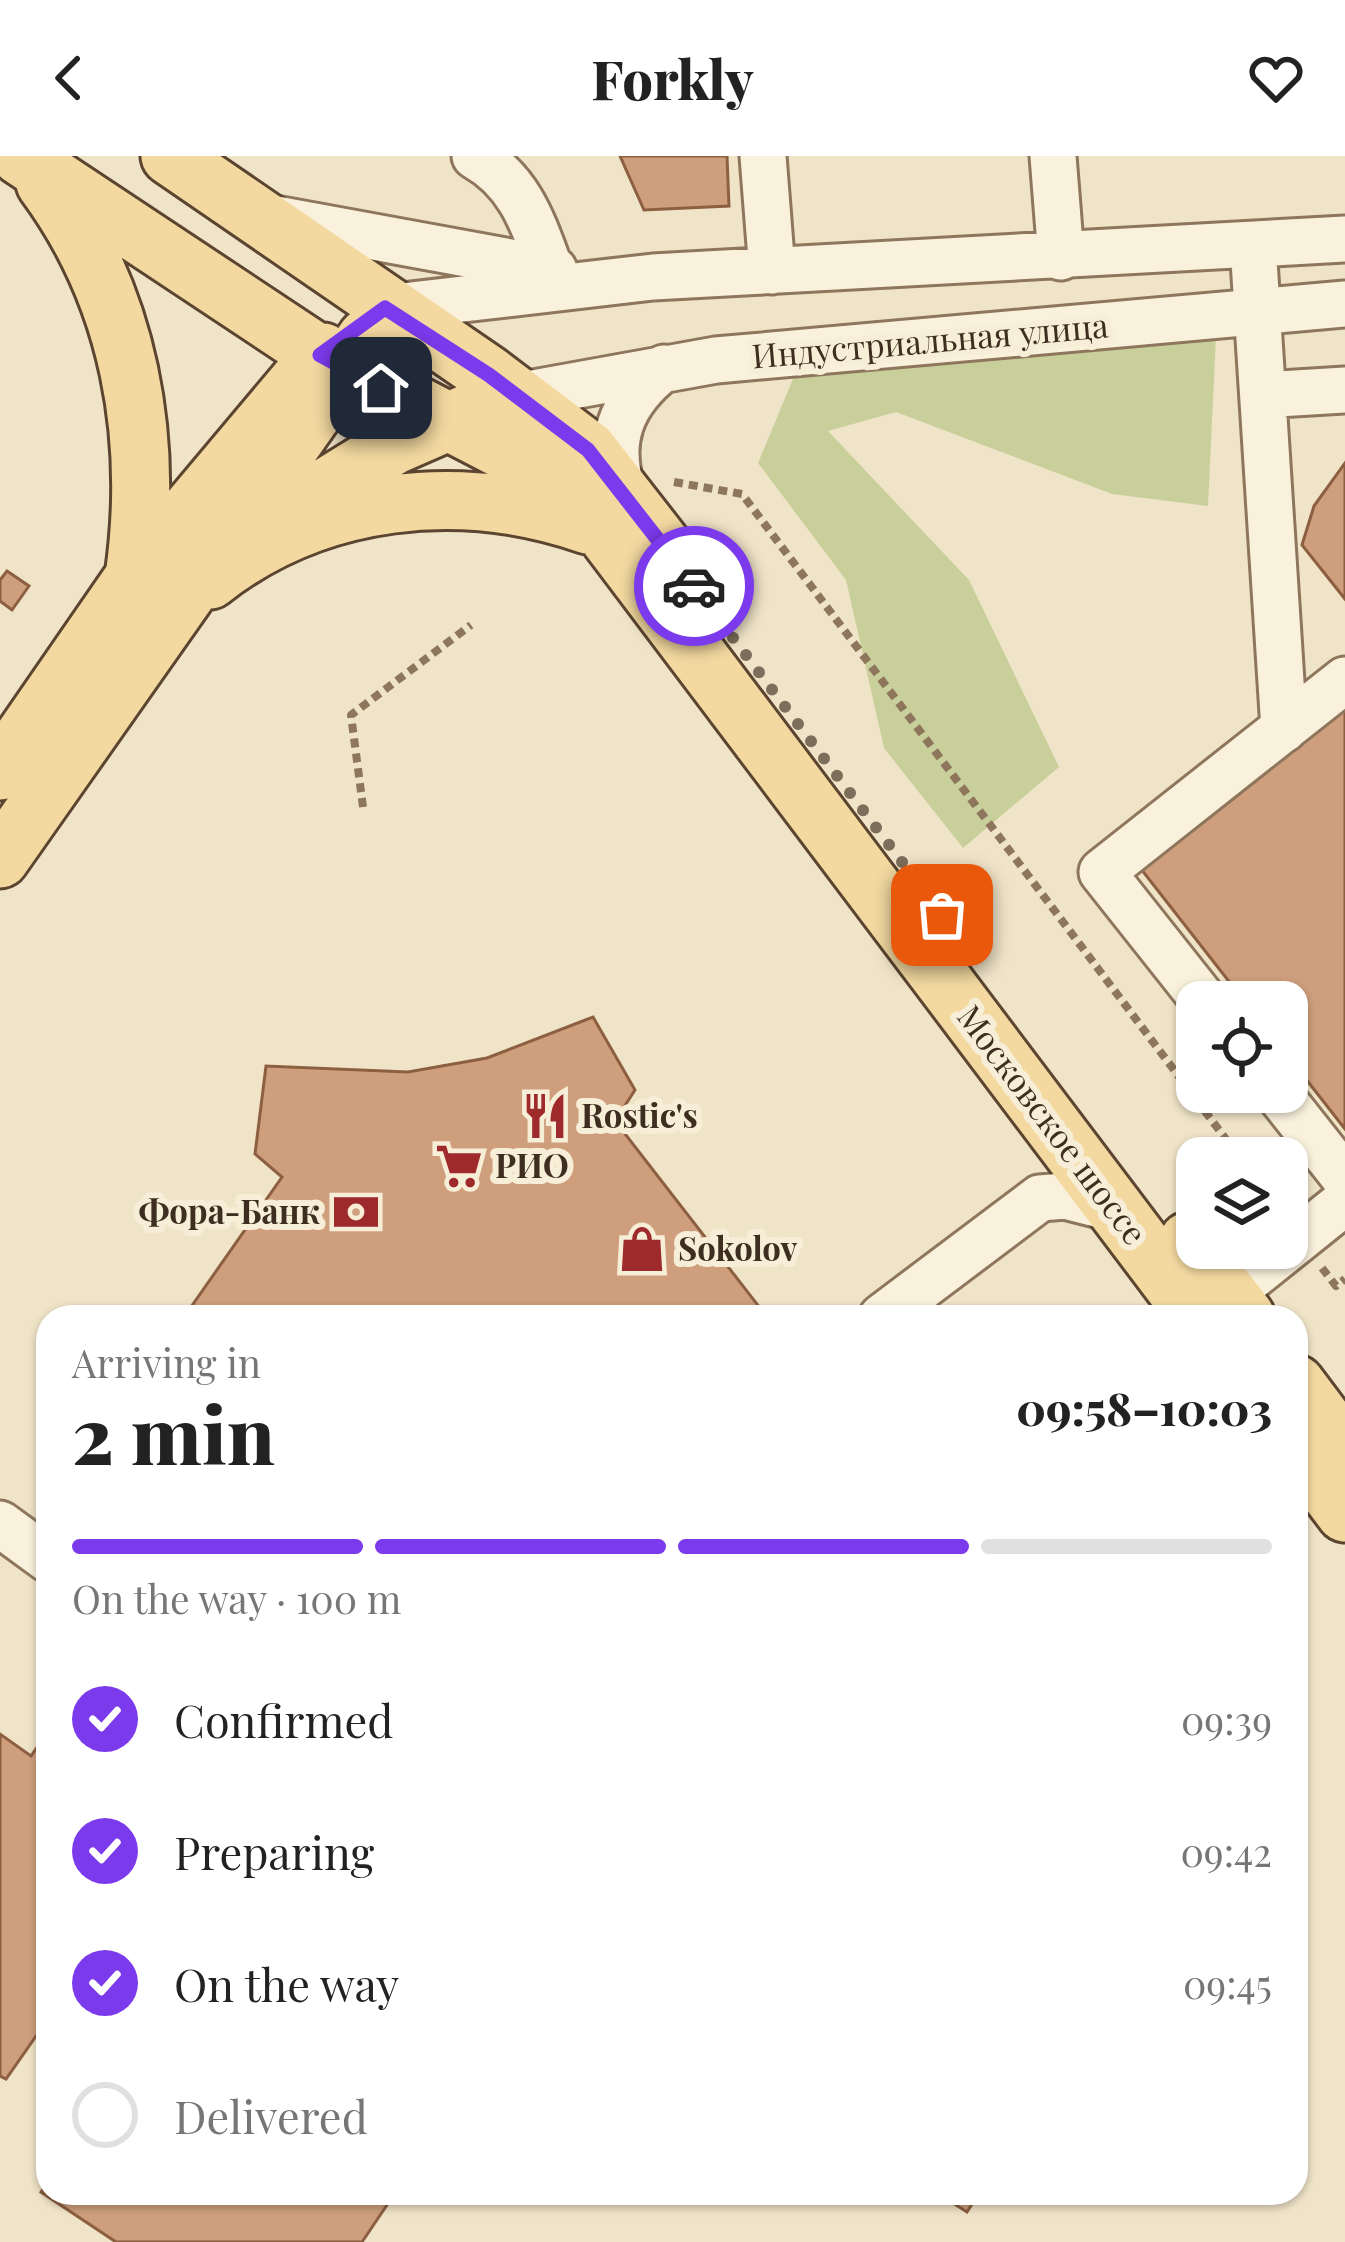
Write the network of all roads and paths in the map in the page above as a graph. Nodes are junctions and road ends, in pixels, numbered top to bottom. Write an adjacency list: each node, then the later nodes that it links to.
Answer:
1 (475, 156): 11 (street)
2 (763, 156): 10 (street)
3 (1053, 156): 9 (street)
4 (26, 160): 16 (main road); 23 (main road)
5 (186, 160): 6 (main road, Московское шоссе)
6 (253, 214): 11 (street); 13 (main road, Московское шоссе)
7 (1345, 239): 8 (street)
8 (1253, 245): 9 (street); 14 (street)
9 (1061, 257): 10 (street)
10 (772, 271): 11 (street)
11 (538, 278): 13 (street); 15 (street)
12 (1345, 304): 14 (street, Индустриальная улица)
13 (385, 308): 15 (main road, Московское шоссе); 16 (main road)
14 (1257, 312): 17 (street, Индустриальная улица); 19 (street)
15 (468, 361): 20 (main road, Московское шоссе); 21 (street)
16 (333, 362): 21 (main road); 23 (main road)
17 (664, 368): 20 (street, Индустриальная улица); 22 (street)
18 (1345, 390): 19 (street)
19 (1263, 395): 26 (street)
20 (517, 396): 21 (main road); 22 (main road, Московское шоссе)
21 (449, 423): 22 (main road); 23 (main road)
22 (633, 502): 23 (main road); 31 (main road, Московское шоссе); 33 (path); 40 (main road, Московское шоссе)
23 (159, 589): 27 (main road); 29 (main road)
24 (471, 625): 28 (path)
25 (1345, 680): 26 (street)
26 (1284, 729): 30 (street)
27 (0, 771)
28 (363, 807)
29 (0, 859)
30 (1188, 981)
31 (1041, 1111): 35 (street); 37 (main road, Московское шоссе)
32 (1293, 1113): 34 (street)
33 (1224, 1137)
34 (1345, 1178)
35 (1040, 1198): 37 (street); 38 (street)
36 (1345, 1202): 41 (street)
37 (1116, 1210): 39 (main road, Московское шоссе)
38 (898, 1305)
39 (1219, 1305)
40 (1220, 1305)
41 (1230, 1305)
42 (1308, 1400): 43 (main road)
43 (1345, 1449)
44 (1308, 1464): 45 (main road)
45 (1345, 1513)
46 (0, 1524): 47 (street)
47 (36, 1550)

